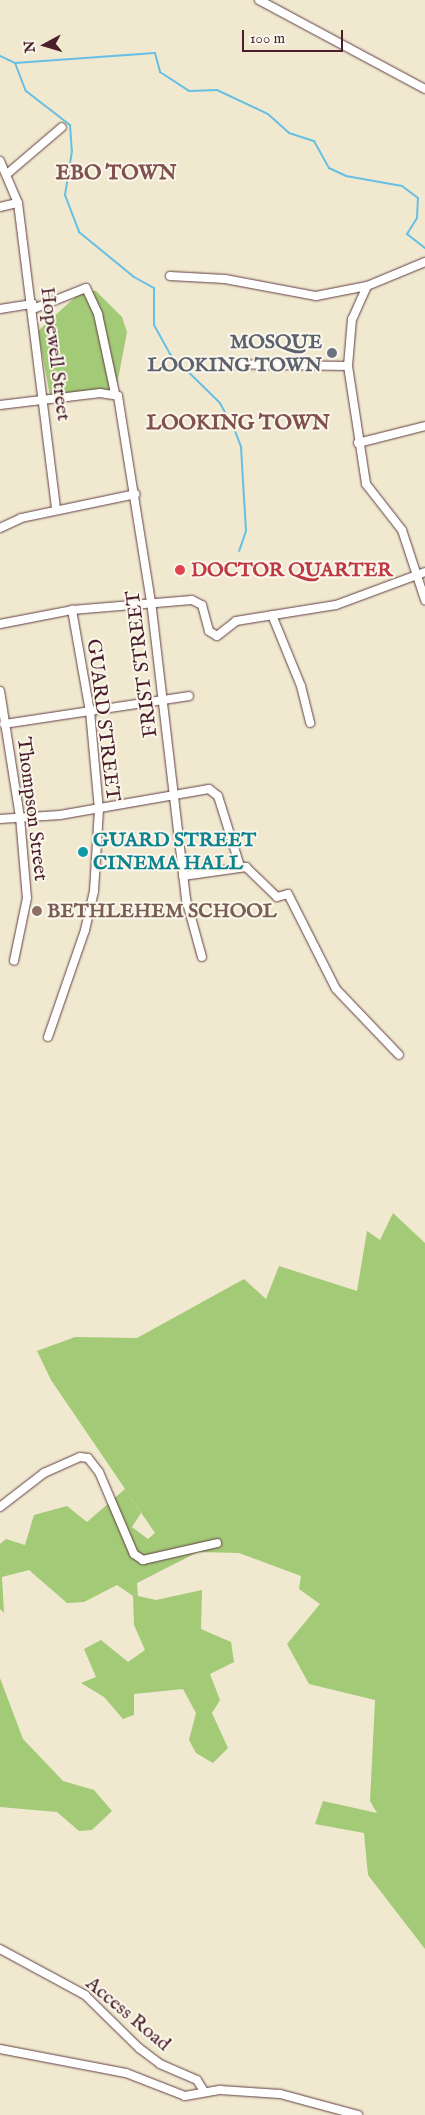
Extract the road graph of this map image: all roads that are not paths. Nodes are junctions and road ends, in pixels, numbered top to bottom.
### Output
1 (259, 0) edge
2 (425, 89) edge
3 (62, 127) dead end
4 (0, 161) edge
5 (7, 174) junction
6 (18, 203) junction
7 (0, 206) edge
8 (425, 262) edge
9 (170, 276) dead end
10 (367, 286) junction
11 (33, 306) junction
12 (0, 309) edge
13 (218, 364) dead end
14 (348, 366) junction
15 (115, 393) junction
16 (45, 398) junction
17 (0, 405) edge
18 (425, 426) edge
19 (358, 442) junction
20 (136, 494) junction
21 (56, 510) junction
22 (0, 528) edge
23 (421, 573) edge
24 (425, 600) edge
25 (151, 601) junction
26 (72, 610) junction
27 (272, 615) junction
28 (0, 624) edge
29 (0, 691) edge
30 (189, 696) dead end
31 (163, 702) junction
32 (90, 712) junction
33 (310, 723) dead end
34 (4, 724) junction
35 (174, 798) junction
36 (99, 810) junction
37 (20, 816) junction
38 (0, 819) edge
39 (240, 866) junction
40 (183, 876) junction
41 (202, 957) dead end
42 (14, 961) dead end
43 (48, 1037) dead end
44 (399, 1055) dead end
45 (0, 1507) edge
46 (217, 1543) dead end
47 (0, 1950) edge
48 (0, 2048) edge
49 (204, 2091) junction
50 (358, 2115) edge

1 - 2 street
3 - 5 street
4 - 5 street, Hopewell Street
5 - 6 street, Hopewell Street
6 - 7 street
6 - 11 street, Hopewell Street
8 - 10 street
9 - 10 street
10 - 14 street
11 - 12 street
11 - 15 street, FRIST STREET
11 - 16 street, Hopewell Street
13 - 14 street
14 - 19 street
15 - 16 street
15 - 20 street, FRIST STREET
16 - 17 street
16 - 21 street, Hopewell Street
18 - 19 street
19 - 23 street
20 - 21 street
20 - 25 street, FRIST STREET
21 - 22 street
23 - 24 street
23 - 27 street
25 - 26 street
25 - 27 street
25 - 31 street, FRIST STREET
26 - 28 street
26 - 32 street, GUARD STREET
27 - 33 street
29 - 34 street, Thompson Street
30 - 31 street
31 - 32 street
31 - 35 street, FRIST STREET
32 - 34 street
32 - 36 street, GUARD STREET
34 - 37 street, Thompson Street
35 - 36 street
35 - 39 street
35 - 40 street, FRIST STREET
36 - 37 street
36 - 43 street, GUARD STREET
37 - 38 street
37 - 42 street, Thompson Street
39 - 40 street
39 - 44 street
40 - 41 street, FRIST STREET
45 - 46 street
47 - 49 street, Access Road
48 - 49 street, Access Road
49 - 50 street

